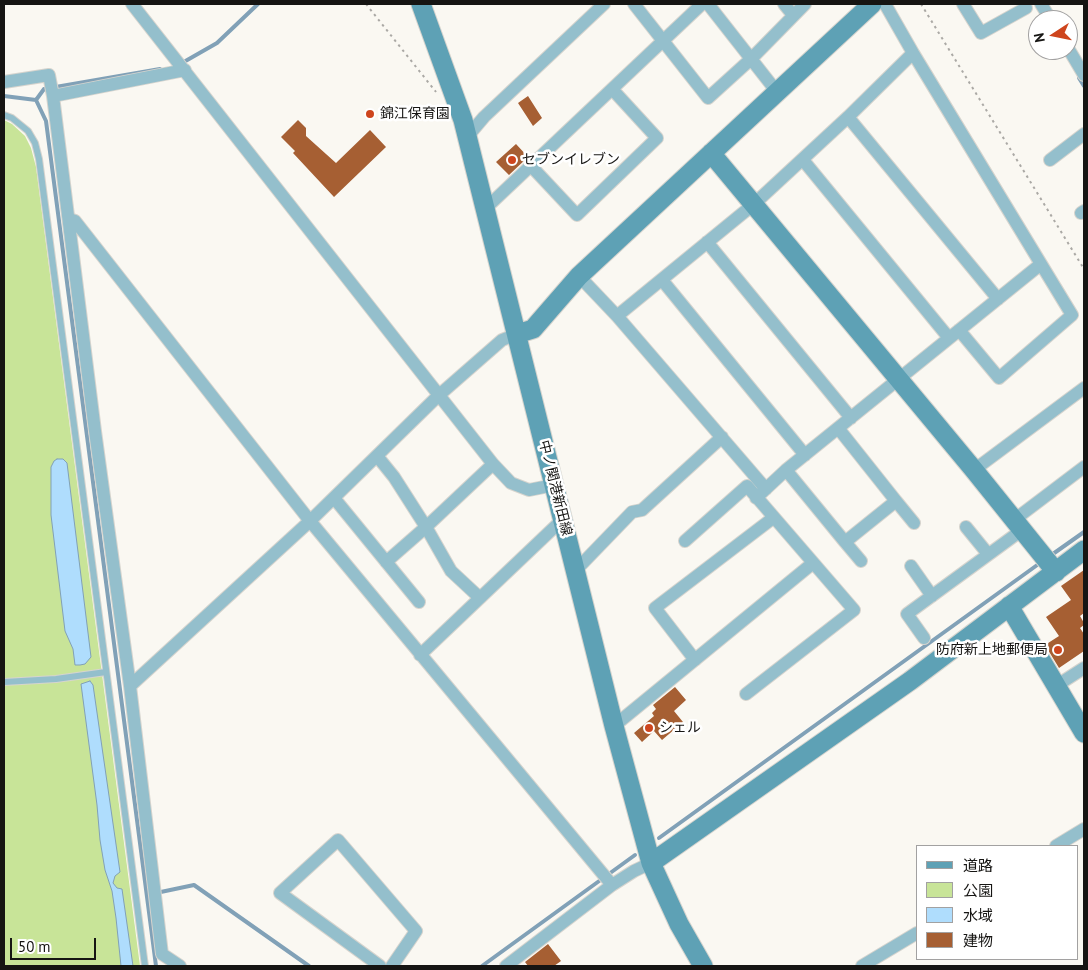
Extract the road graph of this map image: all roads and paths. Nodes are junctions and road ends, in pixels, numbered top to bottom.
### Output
1 (132, 4) edge
2 (366, 4) edge
3 (421, 4) edge
4 (604, 4) edge
5 (634, 4) edge
6 (702, 4) edge
7 (708, 4) edge
8 (784, 4) edge
9 (805, 4) edge
10 (872, 4) edge
11 (885, 4) edge
12 (921, 4) edge
13 (963, 4) edge
14 (1026, 8) dead end
15 (793, 15) junction
16 (662, 42) junction
17 (912, 53) junction
18 (751, 59) junction
19 (1075, 60) edge
20 (186, 70) junction
21 (1084, 75) edge
22 (4, 82) edge
23 (612, 89) junction
24 (777, 92) junction
25 (53, 96) junction
26 (439, 96) dead end
27 (4, 115) edge
28 (848, 117) junction
29 (1084, 134) edge
30 (468, 136) junction
31 (711, 152) junction
32 (803, 160) junction
33 (1050, 160) dead end
34 (531, 166) junction
35 (754, 204) junction
36 (486, 208) junction
37 (68, 219) junction
38 (707, 242) junction
39 (1041, 264) junction
40 (1084, 269) edge
41 (579, 276) junction
42 (662, 280) junction
43 (998, 299) junction
44 (617, 316) junction
45 (517, 334) junction
46 (954, 334) junction
47 (899, 380) junction
48 (1084, 388) edge
49 (438, 396) junction
50 (850, 418) junction
51 (838, 428) junction
52 (722, 437) junction
53 (804, 455) junction
54 (377, 456) junction
55 (493, 464) junction
56 (1084, 467) edge
57 (786, 470) junction
58 (974, 470) junction
59 (554, 485) junction
60 (766, 489) junction
61 (334, 498) junction
62 (756, 498) junction
63 (896, 501) junction
64 (773, 518) junction
65 (563, 519) junction
66 (310, 521) junction
67 (914, 523) dead end
68 (1018, 525) junction
69 (426, 527) junction
70 (966, 527) dead end
71 (685, 541) dead end
72 (845, 542) junction
73 (1084, 550) edge
74 (988, 554) junction
75 (861, 561) dead end
76 (386, 562) junction
77 (813, 563) junction
78 (911, 566) dead end
79 (576, 570) junction
80 (1056, 572) junction
81 (932, 596) junction
82 (480, 598) junction
83 (419, 602) dead end
84 (1009, 606) junction
85 (924, 638) dead end
86 (420, 654) junction
87 (694, 660) junction
88 (1084, 668) edge
89 (106, 672) junction
90 (4, 682) edge
91 (130, 686) junction
92 (1056, 686) junction
93 (746, 694) dead end
94 (614, 726) junction
95 (1084, 733) edge
96 (1084, 829) edge
97 (1058, 845) edge
98 (651, 863) junction
99 (612, 885) junction
100 (916, 933) edge
101 (145, 966) edge
102 (180, 966) edge
103 (380, 966) edge
104 (392, 966) edge
105 (506, 966) edge
106 (704, 966) edge
107 (862, 966) edge

1 - 20 street
2 - 26 path
3 - 30 street, 中ノ関港新田線
4 - 30 street
5 - 16 street
6 - 16 street
7 - 18 street
8 - 15 street
9 - 15 street
10 - 24 street
11 - 17 street
12 - 40 path
13 - 14 street
15 - 18 street
16 - 18 street
16 - 23 street
17 - 28 street
17 - 39 street
18 - 24 street
19 - 21 street
20 - 25 street
20 - 49 street
22 - 25 street
23 - 34 street
23 - 34 street
24 - 31 street
25 - 37 street
27 - 89 lane
28 - 32 street
28 - 43 street
29 - 33 street
30 - 36 street, 中ノ関港新田線
31 - 35 street
31 - 41 street
32 - 35 street
32 - 46 street
34 - 36 street
35 - 38 street
35 - 47 street
36 - 45 street, 中ノ関港新田線
37 - 66 street
37 - 91 street
38 - 42 street
38 - 50 street
39 - 43 street
39 - 46 street
41 - 44 street
41 - 45 street
42 - 44 street
42 - 53 street
43 - 46 street
44 - 52 street
45 - 49 street
45 - 59 street, 中ノ関港新田線
46 - 47 street
47 - 50 street
47 - 58 street
48 - 58 street
49 - 54 street
49 - 55 street
50 - 51 street
51 - 53 street
51 - 63 street
52 - 60 street
52 - 79 street
53 - 57 street
54 - 61 street
54 - 69 street
55 - 59 street
55 - 69 street
56 - 68 street
57 - 60 street
57 - 72 street
58 - 68 street
59 - 65 street, 中ノ関港新田線
60 - 62 street
61 - 66 street
61 - 76 street
62 - 64 street
62 - 71 street
63 - 67 street
63 - 72 street
64 - 77 street
64 - 87 street
65 - 79 street, 中ノ関港新田線
65 - 82 street
66 - 86 street
66 - 91 street
68 - 74 street
68 - 80 street
69 - 76 street
69 - 82 street
70 - 74 street
72 - 75 street
73 - 80 street
74 - 81 street
76 - 83 street
77 - 87 street
77 - 93 street
78 - 81 street
79 - 94 street, 中ノ関港新田線
80 - 84 street
81 - 85 street
82 - 86 street
84 - 92 street
84 - 98 street
86 - 99 street
87 - 94 street
88 - 92 street
89 - 90 lane
89 - 101 lane
91 - 102 street
92 - 95 street
94 - 98 street, 中ノ関港新田線
96 - 97 street
98 - 99 street
98 - 106 street, 中ノ関港新田線
99 - 105 street
100 - 107 street
103 - 104 street

